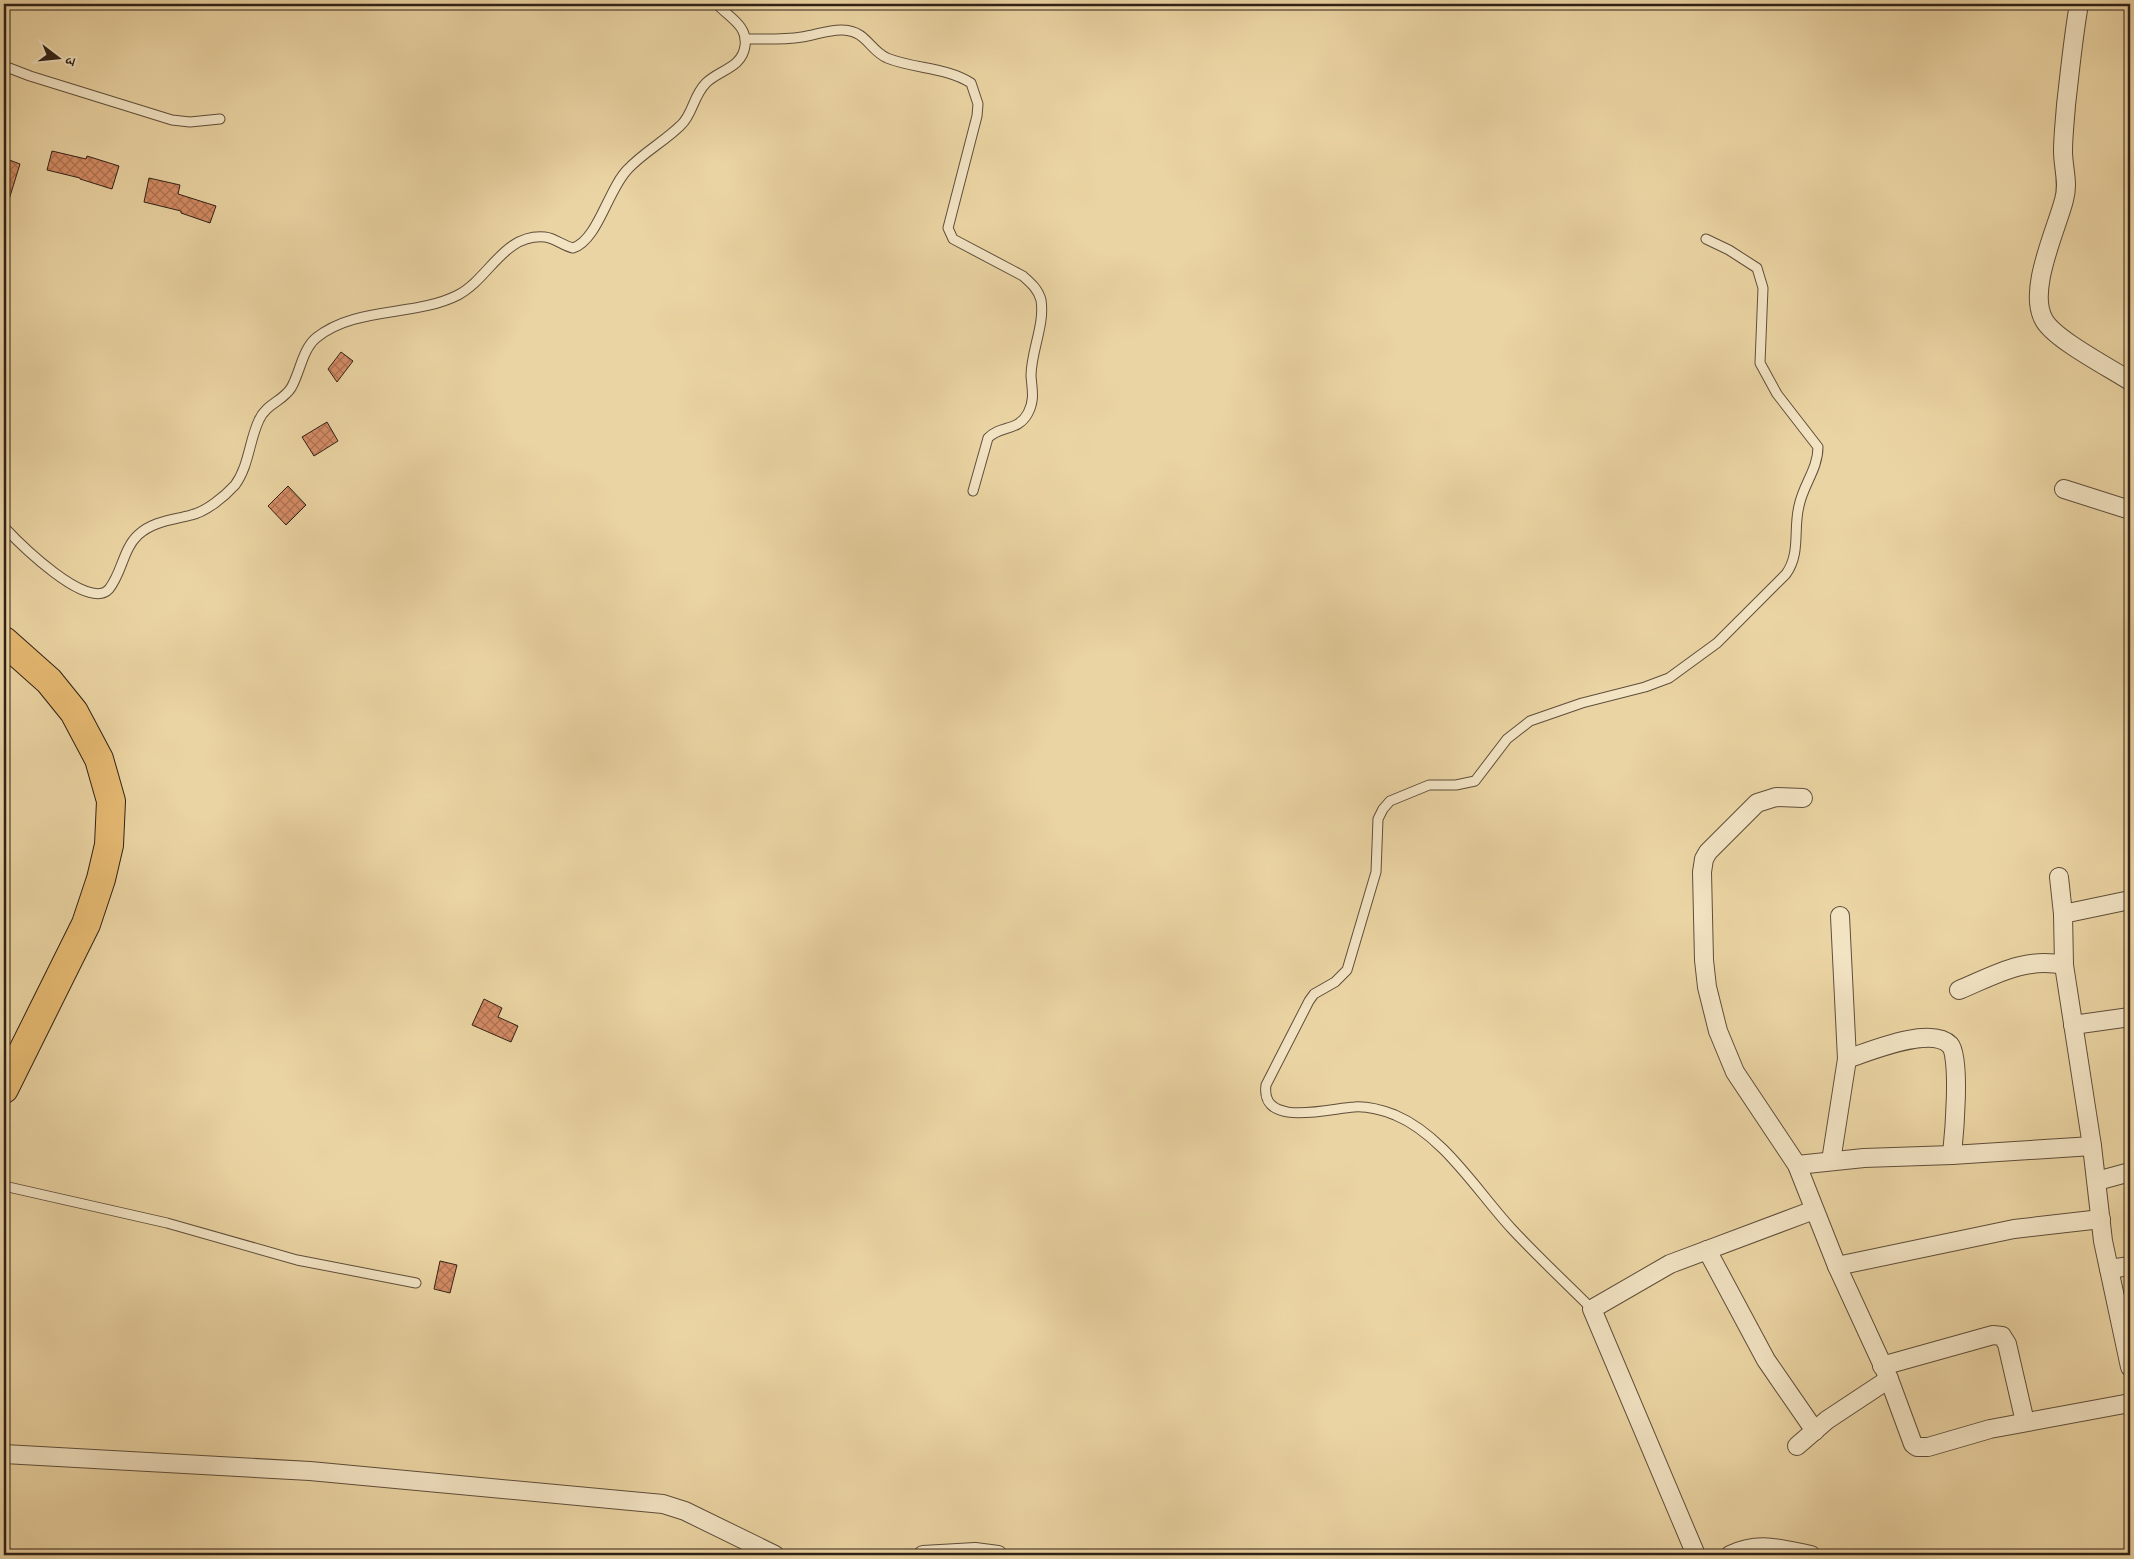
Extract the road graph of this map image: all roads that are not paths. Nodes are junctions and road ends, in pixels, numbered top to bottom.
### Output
1 (717, 4) edge
2 (2079, 4) edge
3 (745, 39) junction
4 (4, 66) edge
5 (220, 119) dead end
6 (1706, 239) dead end
7 (2130, 381) edge
8 (2064, 489) dead end
9 (973, 491) dead end
10 (2130, 510) edge
11 (4, 527) edge
12 (4, 641) edge
13 (1803, 798) dead end
14 (2059, 877) dead end
15 (2130, 900) edge
16 (2063, 914) junction
17 (1840, 916) dead end
18 (2064, 965) junction
19 (1959, 990) dead end
20 (2130, 1018) edge
21 (2073, 1024) junction
22 (1847, 1059) junction
23 (4, 1089) edge
24 (2092, 1146) junction
25 (1952, 1155) junction
26 (1831, 1161) junction
27 (1797, 1165) junction
28 (2130, 1172) edge
29 (2096, 1181) junction
30 (4, 1186) edge
31 (1814, 1210) junction
32 (2101, 1219) junction
33 (1707, 1250) junction
34 (1837, 1266) junction
35 (2130, 1266) edge
36 (2109, 1269) junction
37 (416, 1283) dead end
38 (1592, 1309) junction
39 (2130, 1367) edge
40 (1886, 1373) junction
41 (2130, 1403) edge
42 (2025, 1422) junction
43 (1815, 1431) junction
44 (1797, 1446) dead end
45 (4, 1454) edge
46 (775, 1555) edge
47 (923, 1555) edge
48 (998, 1555) edge
49 (1696, 1555) edge
50 (1730, 1555) edge
51 (1811, 1555) edge

1 - 3 lane
2 - 7 street
3 - 9 lane
3 - 11 lane
4 - 5 lane
6 - 38 lane
8 - 10 street
12 - 23 highway
13 - 27 street
14 - 16 street
15 - 16 street
16 - 18 street
17 - 22 street
18 - 19 street
18 - 21 street
20 - 21 street
21 - 24 street
22 - 25 street
22 - 26 street
24 - 25 street
24 - 29 street
25 - 26 street
26 - 27 street
27 - 31 street
28 - 29 street
29 - 32 street
30 - 37 lane
31 - 33 street
31 - 34 street
32 - 34 street
32 - 36 street
33 - 38 street
33 - 43 street
34 - 40 street
35 - 36 street
36 - 39 street
38 - 49 street
40 - 42 street
40 - 42 street
40 - 43 street
41 - 42 street
43 - 44 street
45 - 46 street
47 - 48 street
50 - 51 street

